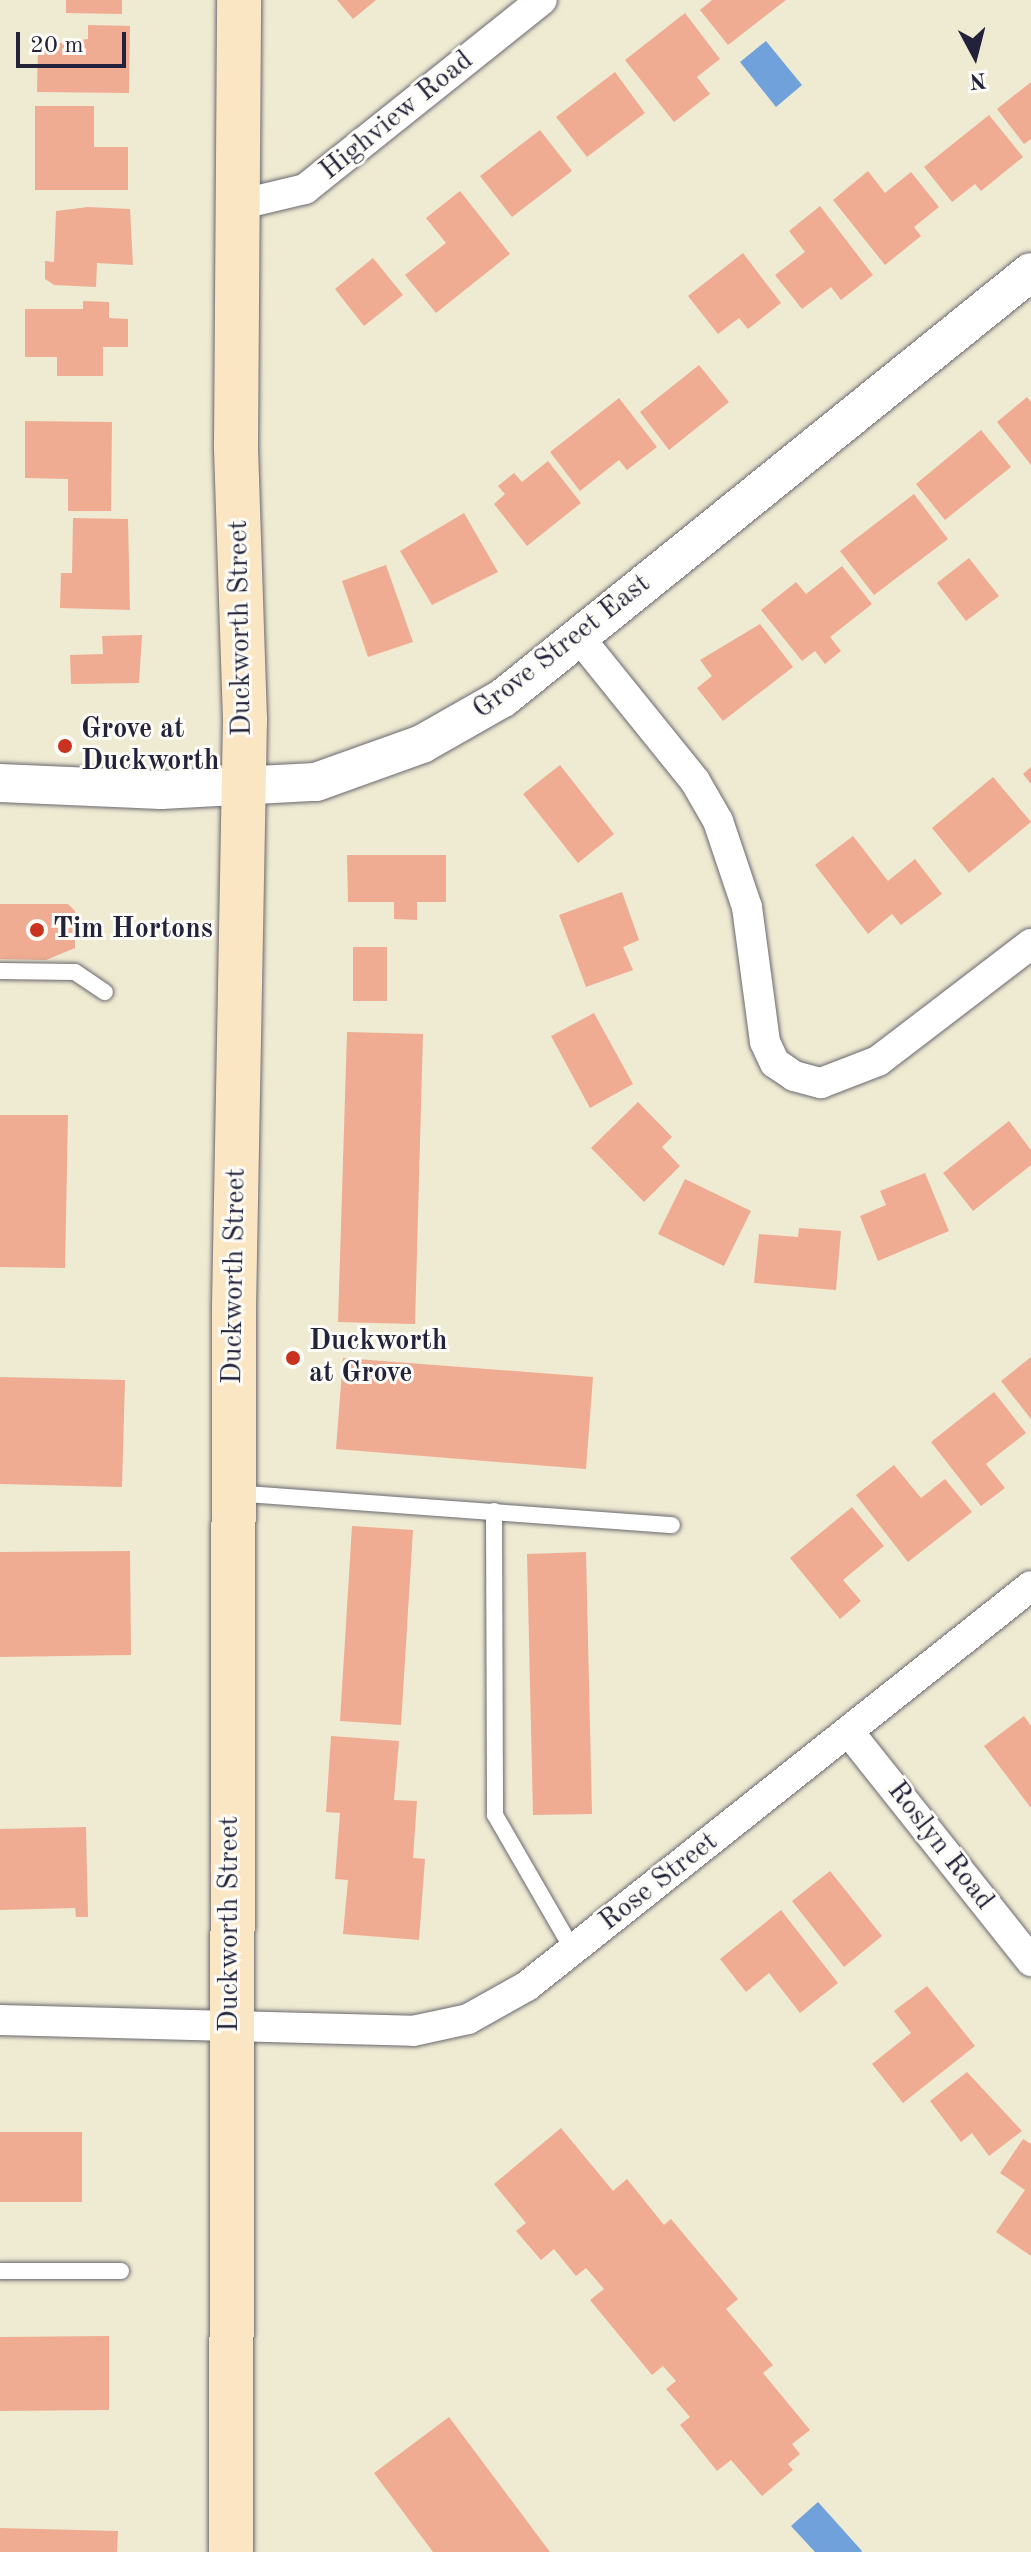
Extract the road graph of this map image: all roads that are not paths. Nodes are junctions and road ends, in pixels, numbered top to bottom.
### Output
1 (239, 0) edge
2 (542, 0) edge
3 (238, 205) junction
4 (1031, 272) edge
5 (578, 636) junction
6 (0, 783) edge
7 (244, 786) junction
8 (1031, 944) edge
9 (0, 971) edge
10 (105, 992) dead end
11 (232, 1493) junction
12 (494, 1511) junction
13 (672, 1525) dead end
14 (1031, 1586) edge
15 (849, 1732) junction
16 (573, 1950) junction
17 (1031, 1961) edge
18 (0, 2020) edge
19 (230, 2024) junction
20 (0, 2271) edge
21 (121, 2271) dead end
22 (231, 2552) edge

1 - 3 main road, Duckworth Street
2 - 3 street, Highview Road
3 - 7 main road, Duckworth Street
4 - 5 street, Grove Street East
5 - 7 street, Grove Street East
5 - 8 street
6 - 7 street, Grove Street East
7 - 11 main road, Duckworth Street
9 - 10 lane
11 - 12 lane
11 - 19 main road, Duckworth Street
12 - 13 lane
12 - 16 lane
14 - 15 street, Rose Street
15 - 16 street, Rose Street
15 - 17 street, Roslyn Road
16 - 19 street, Rose Street
18 - 19 street, Rose Street
19 - 22 main road, Duckworth Street
20 - 21 lane

